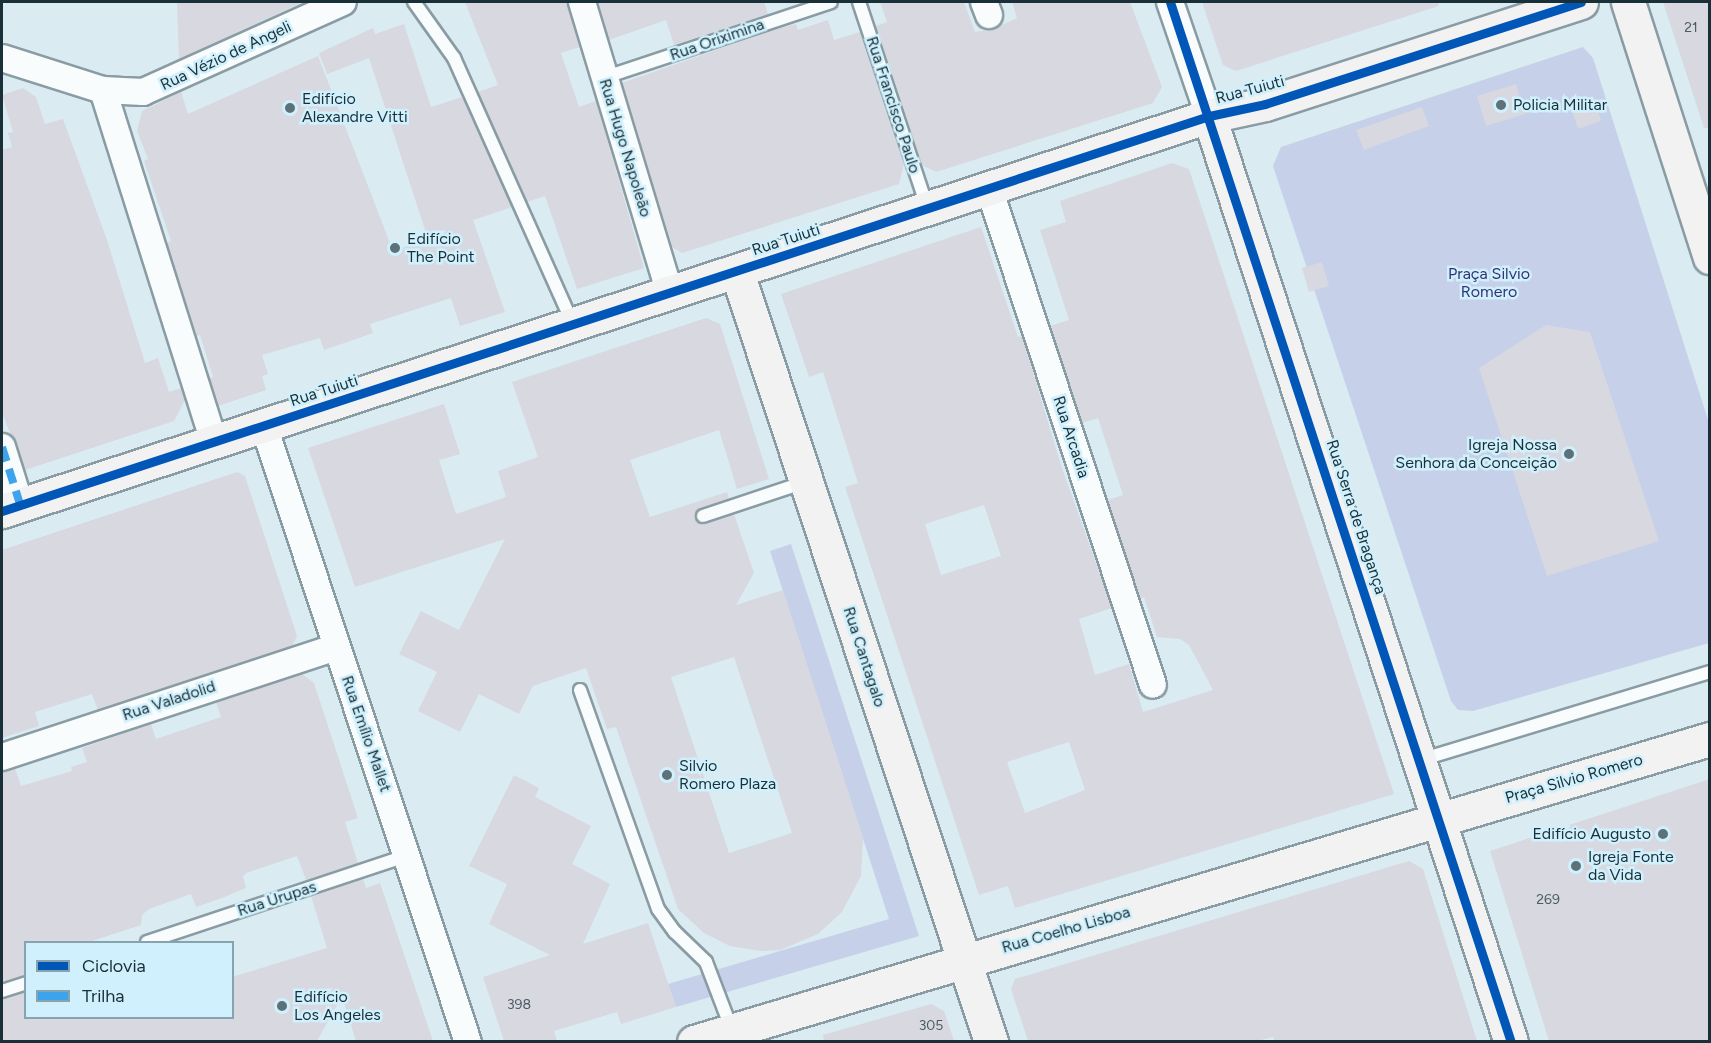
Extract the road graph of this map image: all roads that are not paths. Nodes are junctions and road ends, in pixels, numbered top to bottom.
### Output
1 (343, 2) edge
2 (414, 2) edge
3 (582, 2) edge
4 (831, 2) edge
5 (859, 2) edge
6 (1170, 2) edge
7 (1581, 2) edge
8 (1628, 2) edge
9 (2, 58) edge
10 (603, 78) junction
11 (103, 90) junction
12 (1209, 116) junction
13 (989, 188) junction
14 (927, 208) junction
15 (1710, 257) edge
16 (737, 272) junction
17 (670, 293) junction
18 (573, 325) junction
19 (264, 426) junction
20 (214, 441) junction
21 (2, 447) edge
22 (807, 482) junction
23 (11, 508) edge
24 (703, 516) dead end
25 (336, 647) junction
26 (1710, 672) edge
27 (1153, 685) dead end
28 (580, 690) dead end
29 (1710, 740) edge
30 (2, 757) edge
31 (1419, 761) junction
32 (1439, 820) junction
33 (406, 856) junction
34 (150, 941) edge
35 (965, 960) junction
36 (24, 984) edge
37 (2, 991) edge
38 (714, 1037) edge
39 (468, 1041) edge
40 (991, 1041) edge
41 (1511, 1041) edge

1 - 11 street, Rua Vézio de Angeli
2 - 18 lane
3 - 10 street, Rua Hugo Napoleão
4 - 10 lane, Rua Oriximina
5 - 14 lane, Rua Francisco Paulo
6 - 12 street, Rua Serra de Bragança
7 - 12 street, Rua Tuiuti
8 - 15 street
9 - 11 street, Rua Vézio de Angeli
10 - 17 street, Rua Hugo Napoleão
11 - 20 street
12 - 13 street, Rua Tuiuti
12 - 31 street, Rua Serra de Bragança
13 - 14 street, Rua Tuiuti
13 - 27 street, Rua Arcadia
14 - 16 street, Rua Tuiuti
16 - 17 street, Rua Tuiuti
16 - 22 street, Rua Cantagalo
17 - 18 street, Rua Tuiuti
18 - 19 street, Rua Tuiuti
19 - 20 street, Rua Tuiuti
19 - 25 street, Rua Emílio Mallet
20 - 23 street, Rua Tuiuti
21 - 23 street
22 - 24 lane
22 - 35 street, Rua Cantagalo
25 - 30 street, Rua Valadolid
25 - 33 street, Rua Emílio Mallet
26 - 31 lane
28 - 38 lane
29 - 32 street, Praça Silvio Romero
31 - 32 street, Rua Serra de Bragança
32 - 35 street, Rua Coelho Lisboa
32 - 41 street, Rua Serra de Bragança
33 - 34 lane, Rua Urupas
33 - 39 street, Rua Emílio Mallet
35 - 38 street, Rua Coelho Lisboa
35 - 40 street, Rua Cantagalo
36 - 37 lane

